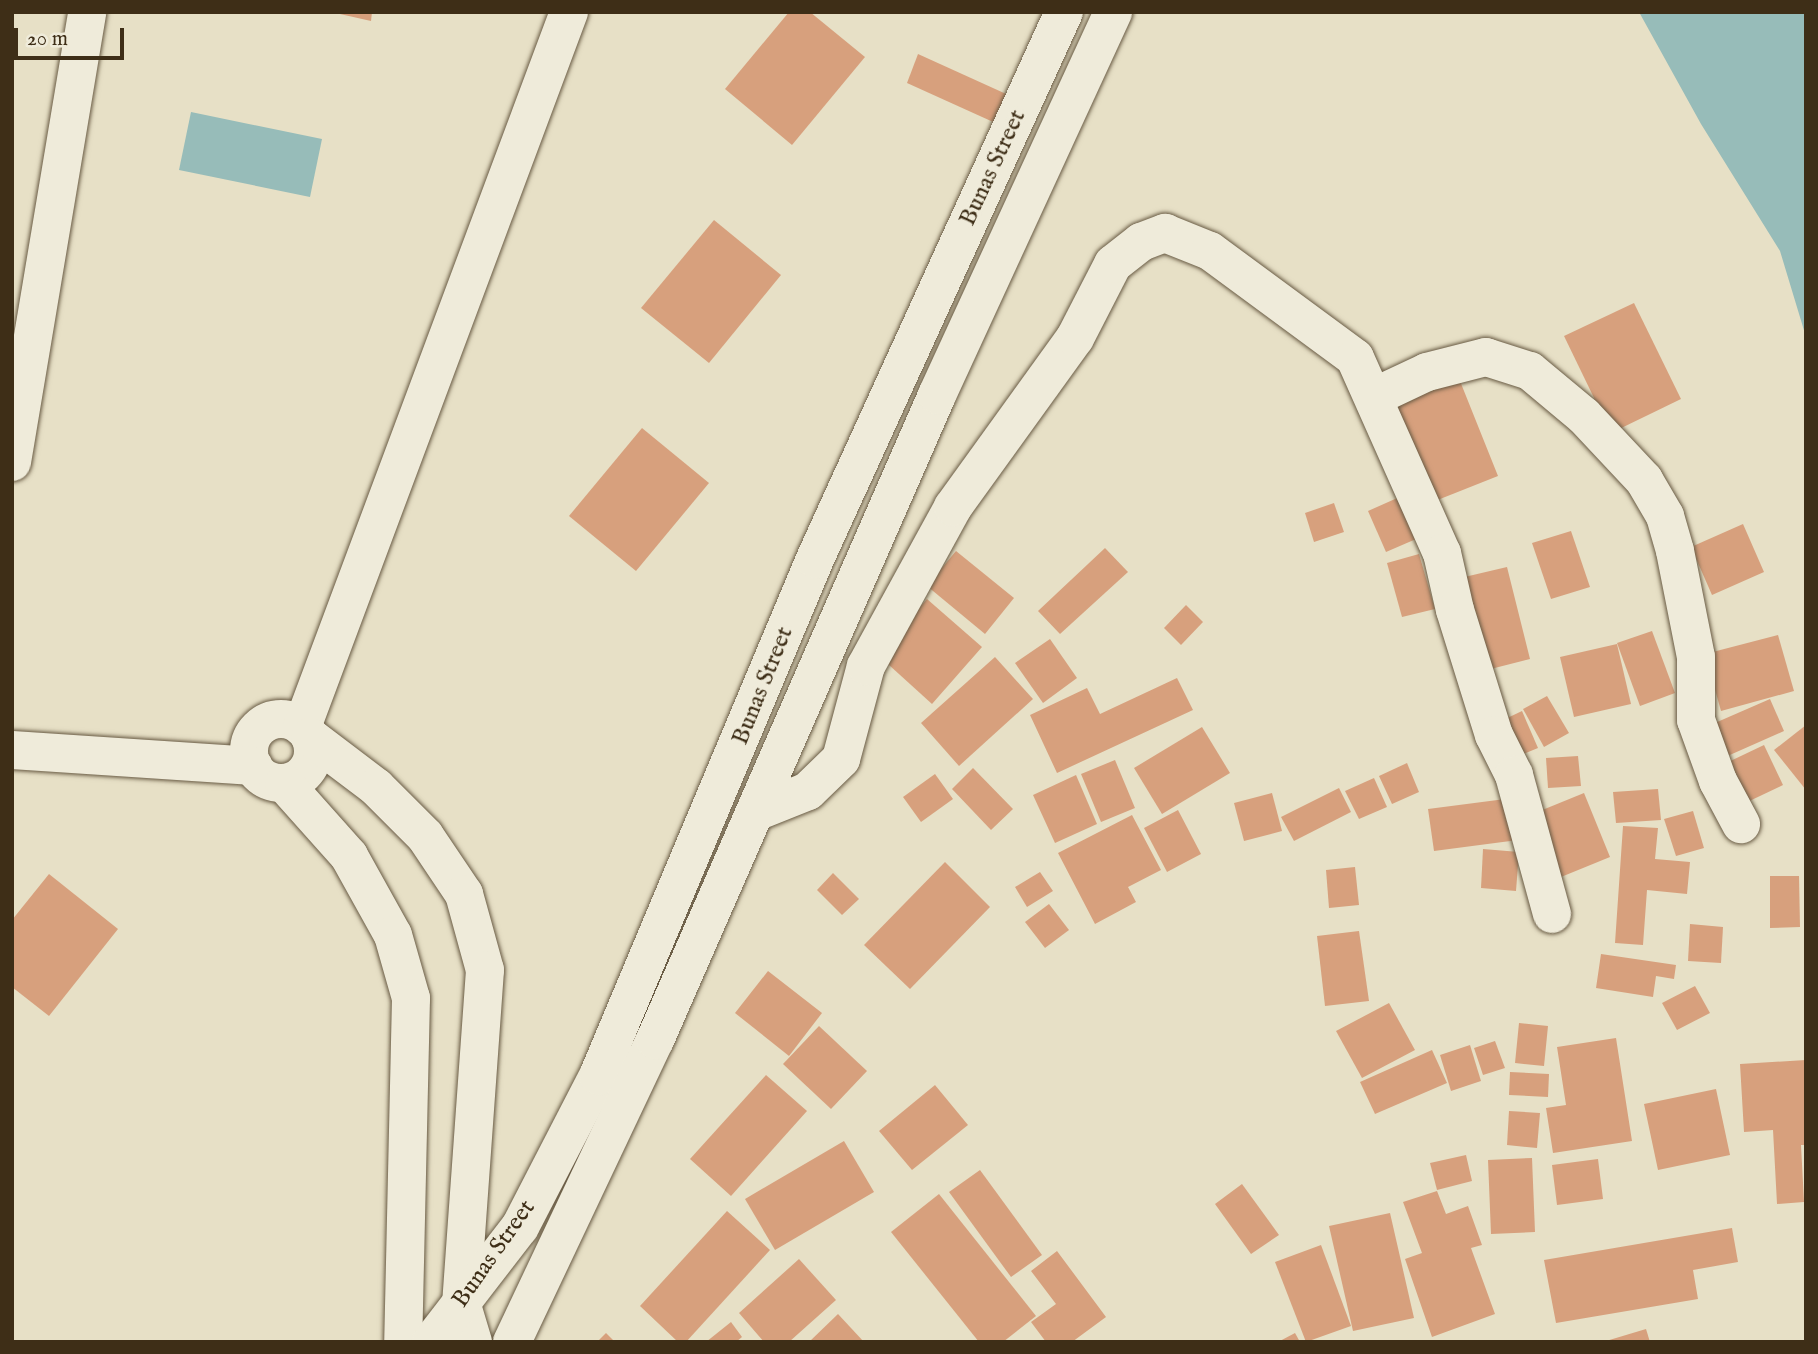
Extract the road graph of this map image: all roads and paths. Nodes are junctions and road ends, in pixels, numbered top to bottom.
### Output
1 (87, 12) edge
2 (569, 12) edge
3 (1064, 12) edge
4 (1113, 12) edge
5 (1376, 396) junction
6 (12, 463) edge
7 (306, 732) junction
8 (12, 750) edge
9 (268, 774) junction
10 (756, 812) junction
11 (1741, 824) dead end
12 (1552, 914) dead end
13 (461, 1302) junction
14 (403, 1342) edge
15 (431, 1342) edge
16 (473, 1342) edge
17 (512, 1342) edge

1 - 6 street
2 - 7 street
3 - 13 street, Bunas Street
4 - 10 street, Bunas Street
5 - 10 street
5 - 11 street
5 - 12 street
7 - 9 street
7 - 9 street
7 - 13 street
8 - 9 street
9 - 14 street
10 - 17 street, Bunas Street
13 - 15 street, Bunas Street
13 - 16 street

